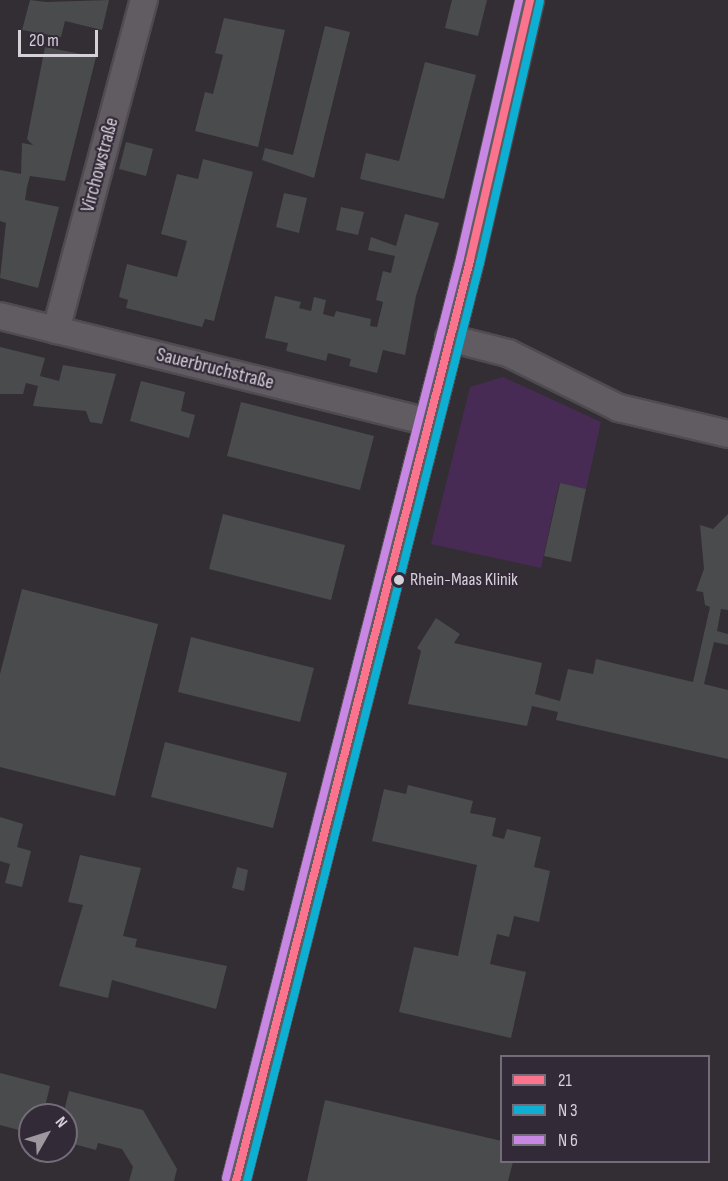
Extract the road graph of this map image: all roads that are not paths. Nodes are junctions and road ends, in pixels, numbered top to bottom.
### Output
1 (144, 0) edge
2 (530, 0) edge
3 (0, 316) edge
4 (56, 330) junction
5 (449, 338) junction
6 (429, 422) junction
7 (728, 434) edge
8 (236, 1181) edge

1 - 4 street, Virchowstraße
2 - 5 street
3 - 4 street, Sauerbruchstraße
4 - 6 street, Sauerbruchstraße
5 - 6 street
5 - 7 street
6 - 8 street

